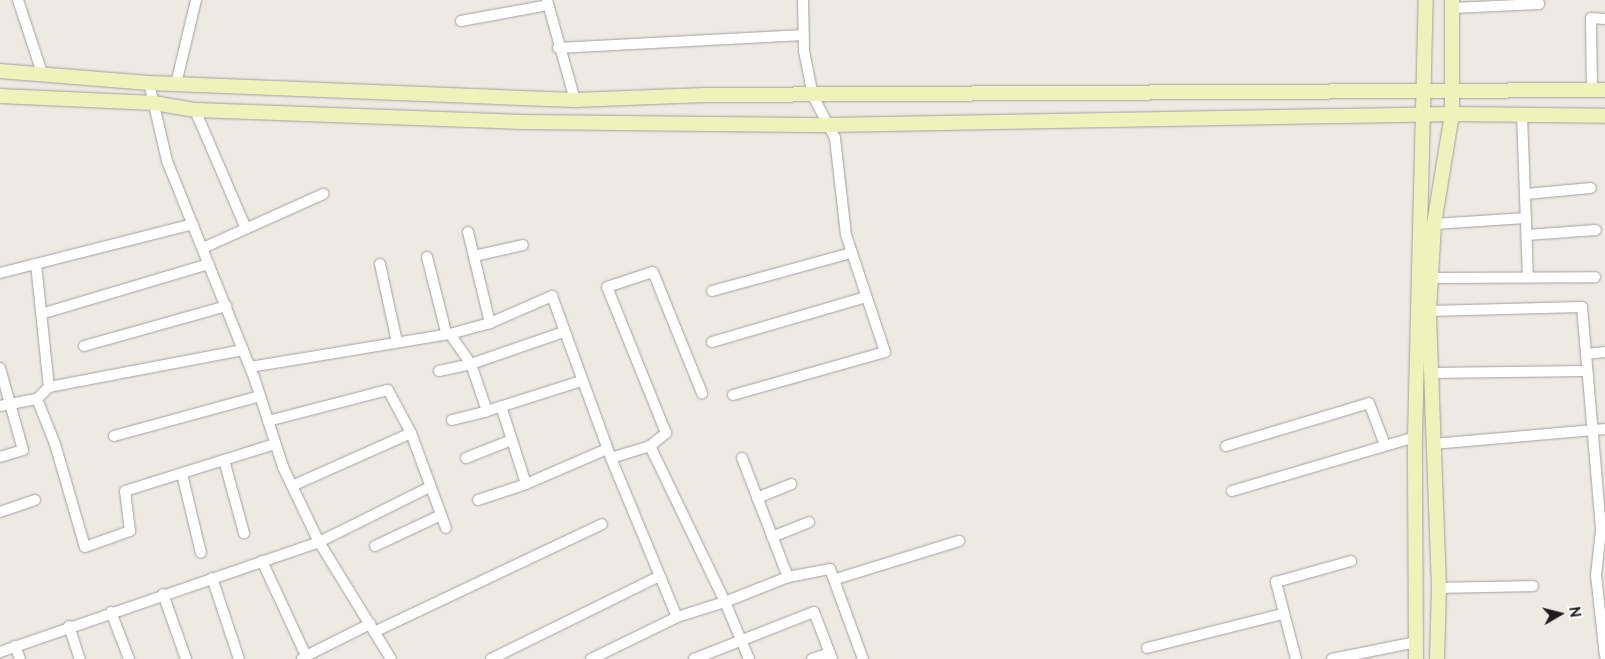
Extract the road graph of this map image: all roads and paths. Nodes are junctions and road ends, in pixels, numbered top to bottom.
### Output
1 (18, 0) edge
2 (196, 0) edge
3 (803, 0) edge
4 (1426, 0) edge
5 (1538, 0) edge
6 (547, 3) edge
7 (1453, 4) edge
8 (1605, 19) edge
9 (461, 21) dead end
10 (804, 35) junction
11 (558, 48) junction
12 (0, 71) edge
13 (42, 73) junction
14 (149, 83) junction
15 (176, 84) junction
16 (1424, 90) junction
17 (1598, 90) edge
18 (1452, 91) junction
19 (0, 96) edge
20 (813, 96) junction
21 (576, 100) junction
22 (154, 103) junction
23 (195, 110) junction
24 (1452, 114) junction
25 (1522, 114) junction
26 (1421, 115) junction
27 (1605, 116) edge
28 (830, 125) junction
29 (1591, 188) dead end
30 (323, 194) dead end
31 (1526, 194) junction
32 (1526, 218) junction
33 (193, 224) junction
34 (1434, 224) junction
35 (245, 226) junction
36 (1596, 230) dead end
37 (468, 232) dead end
38 (1527, 235) junction
39 (523, 246) dead end
40 (203, 248) junction
41 (851, 253) junction
42 (474, 256) junction
43 (427, 257) dead end
44 (13, 262) dead end
45 (36, 264) junction
46 (209, 264) junction
47 (380, 264) dead end
48 (0, 269) edge
49 (0, 273) edge
50 (1528, 276) junction
51 (1595, 277) dead end
52 (1431, 278) junction
53 (712, 291) dead end
54 (866, 297) junction
55 (226, 306) junction
56 (1429, 311) junction
57 (41, 314) junction
58 (490, 323) junction
59 (564, 332) junction
60 (448, 333) junction
61 (397, 342) junction
62 (712, 342) dead end
63 (84, 346) dead end
64 (243, 350) junction
65 (1605, 352) edge
66 (1586, 354) junction
67 (471, 364) junction
68 (250, 367) junction
69 (0, 368) edge
70 (439, 371) dead end
71 (1586, 371) junction
72 (1430, 373) junction
73 (581, 381) junction
74 (49, 386) junction
75 (702, 393) dead end
76 (733, 395) dead end
77 (260, 396) junction
78 (37, 399) junction
79 (12, 404) junction
80 (0, 406) edge
81 (501, 406) junction
82 (487, 411) junction
83 (452, 420) dead end
84 (268, 421) junction
85 (1605, 429) edge
86 (1592, 430) junction
87 (411, 433) junction
88 (114, 436) dead end
89 (1415, 437) junction
90 (509, 441) junction
91 (276, 444) junction
92 (1433, 444) junction
93 (1385, 445) junction
94 (650, 446) junction
95 (1226, 446) dead end
96 (609, 453) junction
97 (0, 458) edge
98 (466, 458) dead end
99 (742, 458) dead end
100 (224, 460) junction
101 (182, 474) junction
102 (526, 484) junction
103 (791, 484) dead end
104 (292, 486) junction
105 (430, 487) junction
106 (1232, 491) dead end
107 (757, 498) junction
108 (35, 500) dead end
109 (478, 500) dead end
110 (0, 512) edge
111 (441, 515) junction
112 (809, 522) dead end
113 (602, 524) dead end
114 (446, 528) dead end
115 (244, 533) dead end
116 (772, 537) junction
117 (959, 541) dead end
118 (319, 542) junction
119 (375, 546) dead end
120 (201, 553) dead end
121 (262, 561) junction
122 (1351, 562) dead end
123 (658, 577) junction
124 (788, 577) junction
125 (212, 578) junction
126 (836, 580) junction
127 (1533, 586) dead end
128 (1438, 588) junction
129 (163, 594) junction
130 (725, 602) junction
131 (111, 612) junction
132 (1282, 614) junction
133 (677, 616) junction
134 (69, 626) junction
135 (372, 628) junction
136 (741, 637) junction
137 (1416, 642) junction
138 (15, 646) junction
139 (1148, 648) dead end
140 (0, 652) edge
141 (831, 656) edge
142 (1605, 656) edge
143 (304, 658) edge
144 (20, 659) edge
145 (80, 659) edge
146 (129, 659) edge
147 (186, 659) edge
148 (240, 659) edge
149 (391, 659) edge
150 (491, 659) edge
151 (591, 659) edge
152 (694, 659) edge
153 (749, 659) edge
154 (812, 659) edge
155 (863, 659) edge
156 (1296, 659) edge
157 (1332, 659) edge
158 (1416, 659) edge
159 (1436, 659) edge

1 - 13 street
2 - 15 street
3 - 10 street
4 - 16 street
5 - 7 street
6 - 9 street
6 - 11 street
7 - 18 street
8 - 17 street
10 - 11 street
10 - 20 street
11 - 21 street
12 - 13 street
13 - 14 street
14 - 15 street
14 - 22 street
15 - 21 street
16 - 18 street
16 - 20 street
16 - 26 street
17 - 18 street
18 - 24 street
19 - 22 street
20 - 21 street
20 - 28 street
22 - 23 street
22 - 33 street
23 - 28 street
23 - 35 street
24 - 25 street
24 - 26 street
24 - 34 street
25 - 27 street
25 - 31 street
26 - 28 street
26 - 89 street
28 - 41 street
29 - 31 street
30 - 35 street
31 - 32 street
32 - 34 street
32 - 38 street
33 - 40 street
33 - 45 street
34 - 52 street
35 - 40 street
36 - 38 street
37 - 42 street
38 - 50 street
39 - 42 street
40 - 46 street
41 - 53 street
41 - 54 street
42 - 58 street
43 - 60 street
44 - 48 street
45 - 49 street
45 - 57 street
46 - 55 street
46 - 57 street
47 - 61 street
50 - 51 street
50 - 52 street
52 - 56 street
54 - 62 street
54 - 76 street
55 - 63 street
55 - 64 street
56 - 66 street
56 - 72 street
57 - 74 street
58 - 59 street
58 - 60 street
59 - 67 street
59 - 73 street
60 - 61 street
60 - 67 street
61 - 68 street
64 - 68 street
64 - 74 street
65 - 66 street
66 - 71 street
67 - 70 street
67 - 82 street
68 - 77 street
69 - 79 street
71 - 72 street
71 - 86 street
72 - 92 street
73 - 81 street
73 - 96 street
74 - 78 street
75 - 94 street
77 - 84 street
77 - 88 street
78 - 79 street
78 - 101 street
79 - 80 street
79 - 97 street
81 - 82 street
81 - 90 street
82 - 83 street
84 - 87 street
84 - 91 street
85 - 86 street
86 - 92 street
86 - 142 street
87 - 104 street
87 - 105 street
89 - 93 street
89 - 137 street
90 - 98 street
90 - 102 street
91 - 100 street
91 - 104 street
92 - 128 street
93 - 95 street
93 - 106 street
94 - 96 street
94 - 130 street
96 - 102 street
96 - 123 street
99 - 107 street
100 - 101 street
100 - 115 street
101 - 120 street
102 - 109 street
103 - 107 street
104 - 118 street
105 - 111 street
105 - 118 street
107 - 116 street
108 - 110 street
111 - 114 street
111 - 119 street
112 - 116 street
113 - 135 street
116 - 124 street
117 - 126 street
118 - 121 street
118 - 135 street
121 - 125 street
121 - 143 street
122 - 132 street
123 - 133 street
123 - 150 street
124 - 126 street
124 - 130 street
125 - 129 street
125 - 148 street
126 - 155 street
127 - 128 street
128 - 159 street
129 - 131 street
129 - 147 street
130 - 133 street
130 - 136 street
131 - 134 street
131 - 146 street
132 - 139 street
132 - 156 street
133 - 151 street
134 - 138 street
134 - 145 street
135 - 143 street
135 - 149 street
136 - 141 street
136 - 152 street
136 - 153 street
137 - 157 street
137 - 158 street
138 - 140 street
138 - 144 street
141 - 154 street

